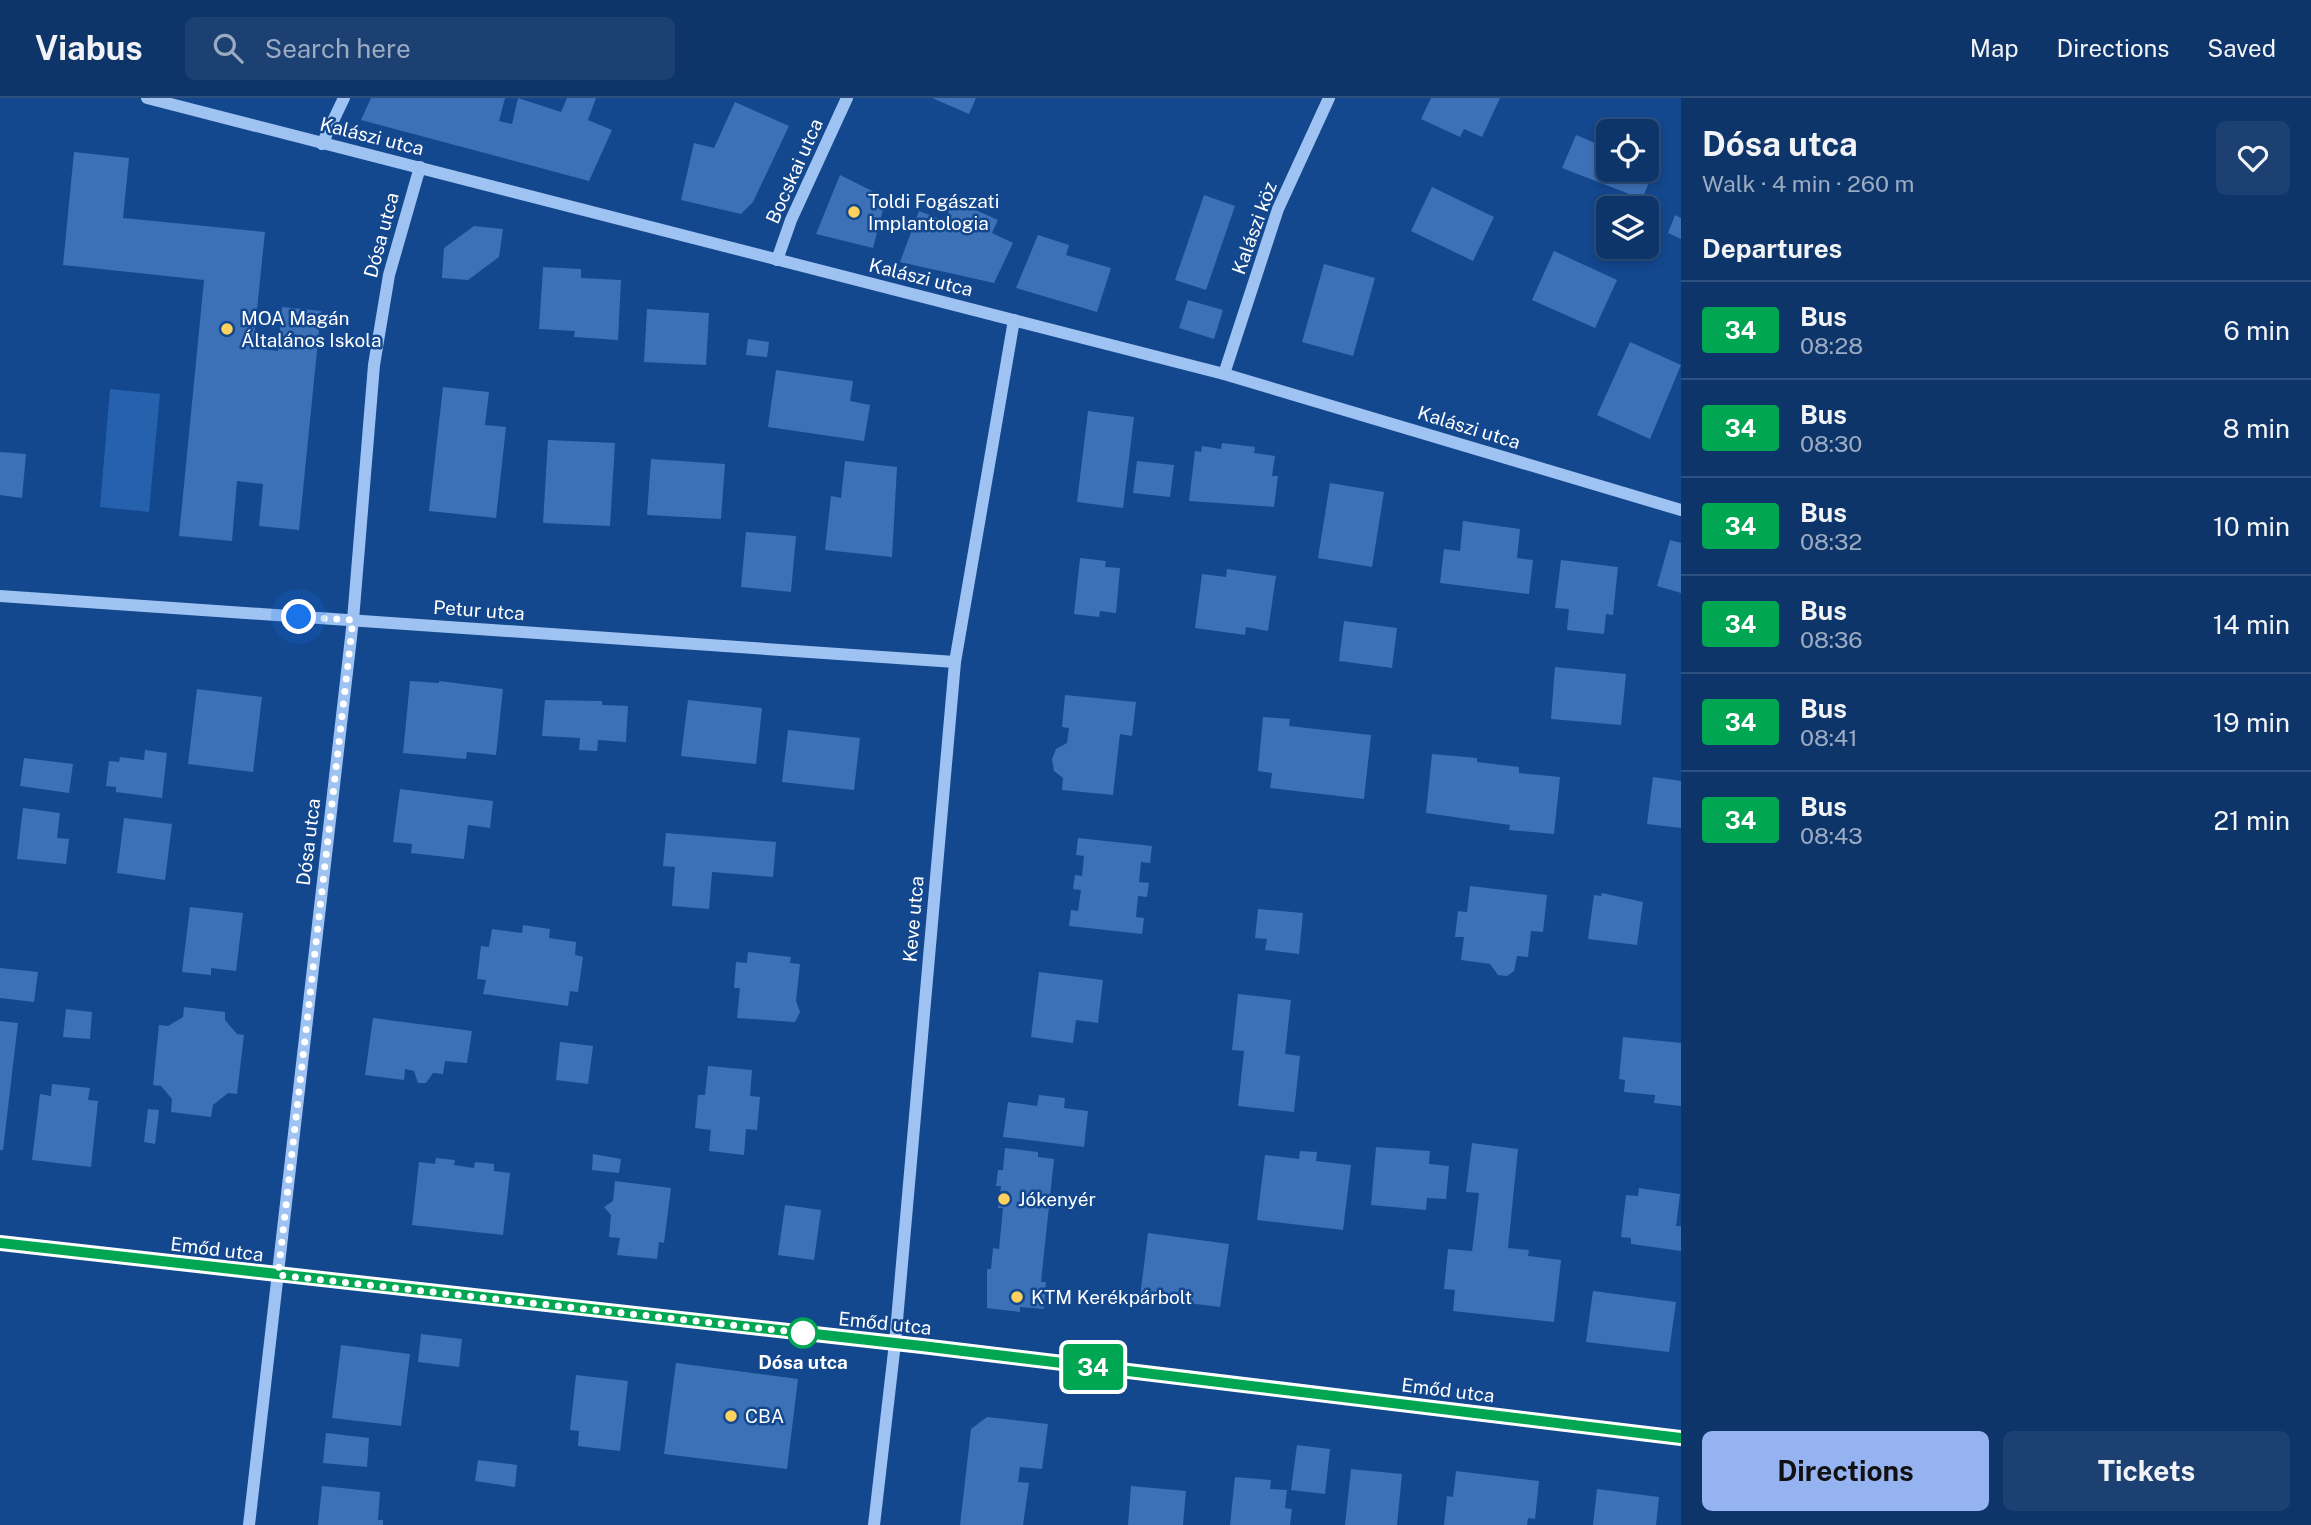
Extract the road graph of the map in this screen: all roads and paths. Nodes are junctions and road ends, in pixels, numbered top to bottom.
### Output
1 (147, 98) edge
2 (344, 98) edge
3 (847, 98) edge
4 (1329, 98) edge
5 (322, 144) junction
6 (420, 167) junction
7 (777, 260) junction
8 (1014, 320) junction
9 (1224, 374) junction
10 (1681, 510) edge
11 (0, 596) edge
12 (353, 620) junction
13 (955, 662) junction
14 (0, 1244) edge
15 (278, 1275) junction
16 (895, 1343) junction
17 (1681, 1438) edge
18 (249, 1525) edge
19 (874, 1525) edge

1 - 5 street, Kalászi utca
2 - 5 street
3 - 7 street, Bocskai utca
4 - 9 street, Kalászi köz
5 - 6 street, Kalászi utca
6 - 7 street, Kalászi utca
6 - 12 street, Dósa utca
7 - 8 street, Kalászi utca
8 - 9 street, Kalászi utca
8 - 13 street, Keve utca
9 - 10 street, Kalászi utca
11 - 12 street, Petur utca
12 - 13 street, Petur utca
12 - 15 street, Dósa utca
13 - 16 street, Keve utca
14 - 15 street, Emőd utca
15 - 16 street, Emőd utca
15 - 18 street, Dósa utca
16 - 17 street, Emőd utca
16 - 19 street, Keve utca

